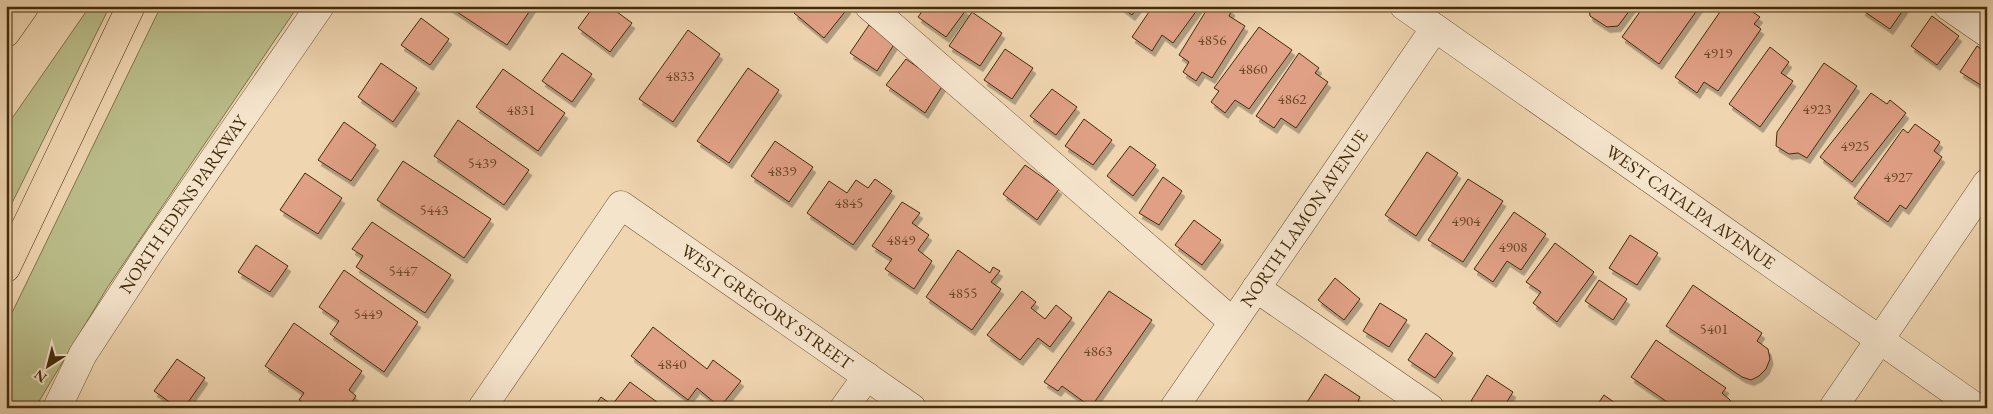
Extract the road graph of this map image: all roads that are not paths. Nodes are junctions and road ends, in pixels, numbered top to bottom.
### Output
1 (25, 6) edge
2 (131, 6) edge
3 (320, 6) edge
4 (869, 6) edge
5 (1404, 6) edge
6 (1948, 6) edge
7 (1435, 28) junction
8 (6, 33) edge
9 (1987, 33) edge
10 (1987, 183) edge
11 (6, 268) edge
12 (1256, 288) junction
13 (1232, 322) junction
14 (1879, 339) junction
15 (867, 376) junction
16 (56, 408) edge
17 (482, 408) edge
18 (844, 408) edge
19 (912, 408) edge
20 (1174, 408) edge
21 (1430, 408) edge
22 (1833, 408) edge
23 (1977, 408) edge

1 - 8 main road
2 - 11 main road
3 - 16 street, NORTH EDENS PARKWAY
4 - 13 street
5 - 7 street, WEST CATALPA AVENUE
6 - 9 street
7 - 12 street, NORTH LAMON AVENUE
7 - 14 street, WEST CATALPA AVENUE
10 - 14 street
12 - 13 street, NORTH LAMON AVENUE
12 - 21 street
13 - 20 street, NORTH LAMON AVENUE
14 - 22 street
14 - 23 street, WEST CATALPA AVENUE
15 - 17 street, WEST GREGORY STREET
15 - 18 street
15 - 19 street, WEST GREGORY STREET

